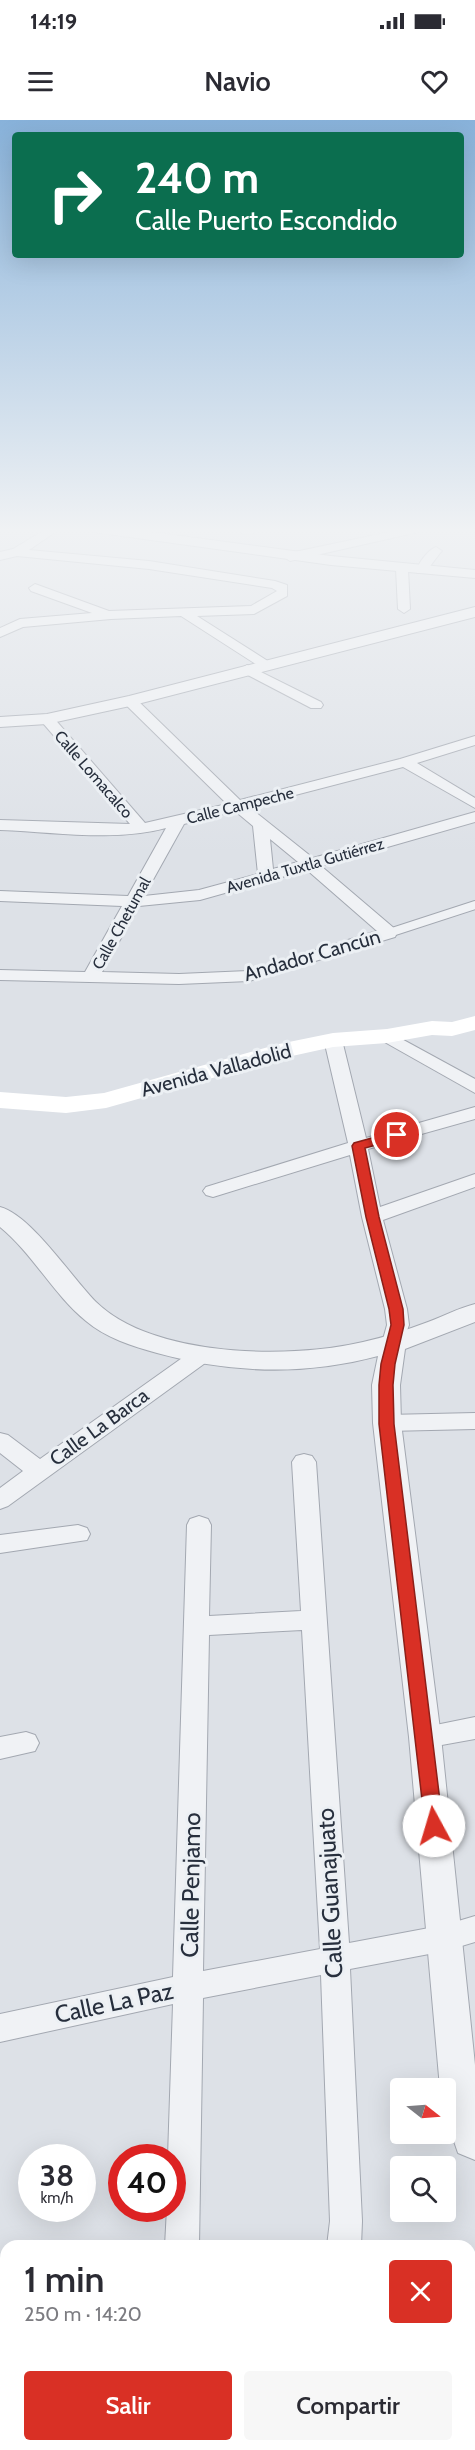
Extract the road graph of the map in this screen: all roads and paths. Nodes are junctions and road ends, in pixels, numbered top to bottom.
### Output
1 (222, 637) edge
2 (378, 637) edge
3 (267, 665) junction
4 (247, 669) junction
5 (130, 701) junction
6 (316, 705) dead end
7 (47, 719) junction
8 (0, 722) edge
9 (475, 740) edge
10 (405, 762) junction
11 (475, 804) edge
12 (238, 806) junction
13 (475, 817) edge
14 (178, 821) junction
15 (1, 823) edge
16 (261, 826) junction
17 (141, 829) junction
18 (309, 863) junction
19 (266, 876) junction
20 (0, 896) edge
21 (132, 903) junction
22 (475, 905) edge
23 (389, 933) junction
24 (0, 975) edge
25 (90, 978) junction
26 (475, 1002) edge
27 (475, 1023) edge
28 (432, 1028) junction
29 (387, 1036) junction
30 (333, 1040) junction
31 (475, 1088) edge
32 (0, 1100) edge
33 (475, 1113) edge
34 (358, 1146) junction
35 (475, 1180) edge
36 (213, 1191) dead end
37 (0, 1215) edge
38 (372, 1217) junction
39 (475, 1312) edge
40 (393, 1343) junction
41 (200, 1356) junction
42 (475, 1420) edge
43 (387, 1424) junction
44 (0, 1441) edge
45 (304, 1462) dead end
46 (39, 1471) junction
47 (0, 1500) edge
48 (199, 1525) dead end
49 (78, 1534) dead end
50 (0, 1544) edge
51 (314, 1620) junction
52 (197, 1626) junction
53 (475, 1728) edge
54 (425, 1737) junction
55 (460, 1934) edge
56 (334, 1959) junction
57 (189, 1987) junction
58 (0, 2028) edge
59 (475, 2141) edge
60 (182, 2240) edge
61 (344, 2240) edge

1 - 3 street
2 - 3 street
3 - 4 street
4 - 5 street
4 - 6 street
5 - 7 street
5 - 12 street
7 - 8 street
7 - 17 street, Calle Lomacalco
9 - 10 street, Calle Campeche
10 - 11 street
10 - 12 street, Calle Campeche
12 - 14 street, Calle Campeche
12 - 16 street
13 - 18 street, Avenida Tuxtla Gutiérrez
14 - 17 street, Calle Campeche
14 - 21 street, Calle Chetumal
15 - 17 street, Calle Campeche
16 - 18 street
16 - 19 street
18 - 19 street, Avenida Tuxtla Gutiérrez
18 - 23 street
19 - 21 street, Avenida Tuxtla Gutiérrez
20 - 21 street, Avenida Tuxtla Gutiérrez
21 - 25 street, Calle Chetumal
22 - 23 lane
23 - 25 street, Andador Cancún
24 - 25 street, Calle Chetumal
26 - 28 main road, Avenida Valladolid
27 - 28 main road, Avenida Valladolid
28 - 29 main road, Avenida Valladolid
29 - 30 main road, Avenida Valladolid
29 - 31 street
30 - 32 main road, Avenida Valladolid
30 - 34 street
33 - 34 street
34 - 36 street
34 - 38 street
35 - 38 street
37 - 41 street
38 - 40 street
39 - 40 street
40 - 41 street
40 - 43 street
41 - 46 street, Calle La Barca
42 - 43 street
43 - 54 street
44 - 46 street
45 - 51 street, Calle Guanajuato
46 - 47 street, Calle La Barca
48 - 52 street, Calle Penjamo
49 - 50 street
51 - 52 street
51 - 56 street, Calle Guanajuato
52 - 57 street, Calle Penjamo
53 - 54 street
54 - 55 street
55 - 56 street, Calle La Paz
55 - 59 street
56 - 57 street, Calle La Paz
56 - 61 street, Calle Guanajuato
57 - 58 street, Calle La Paz
57 - 60 street, Calle Penjamo

